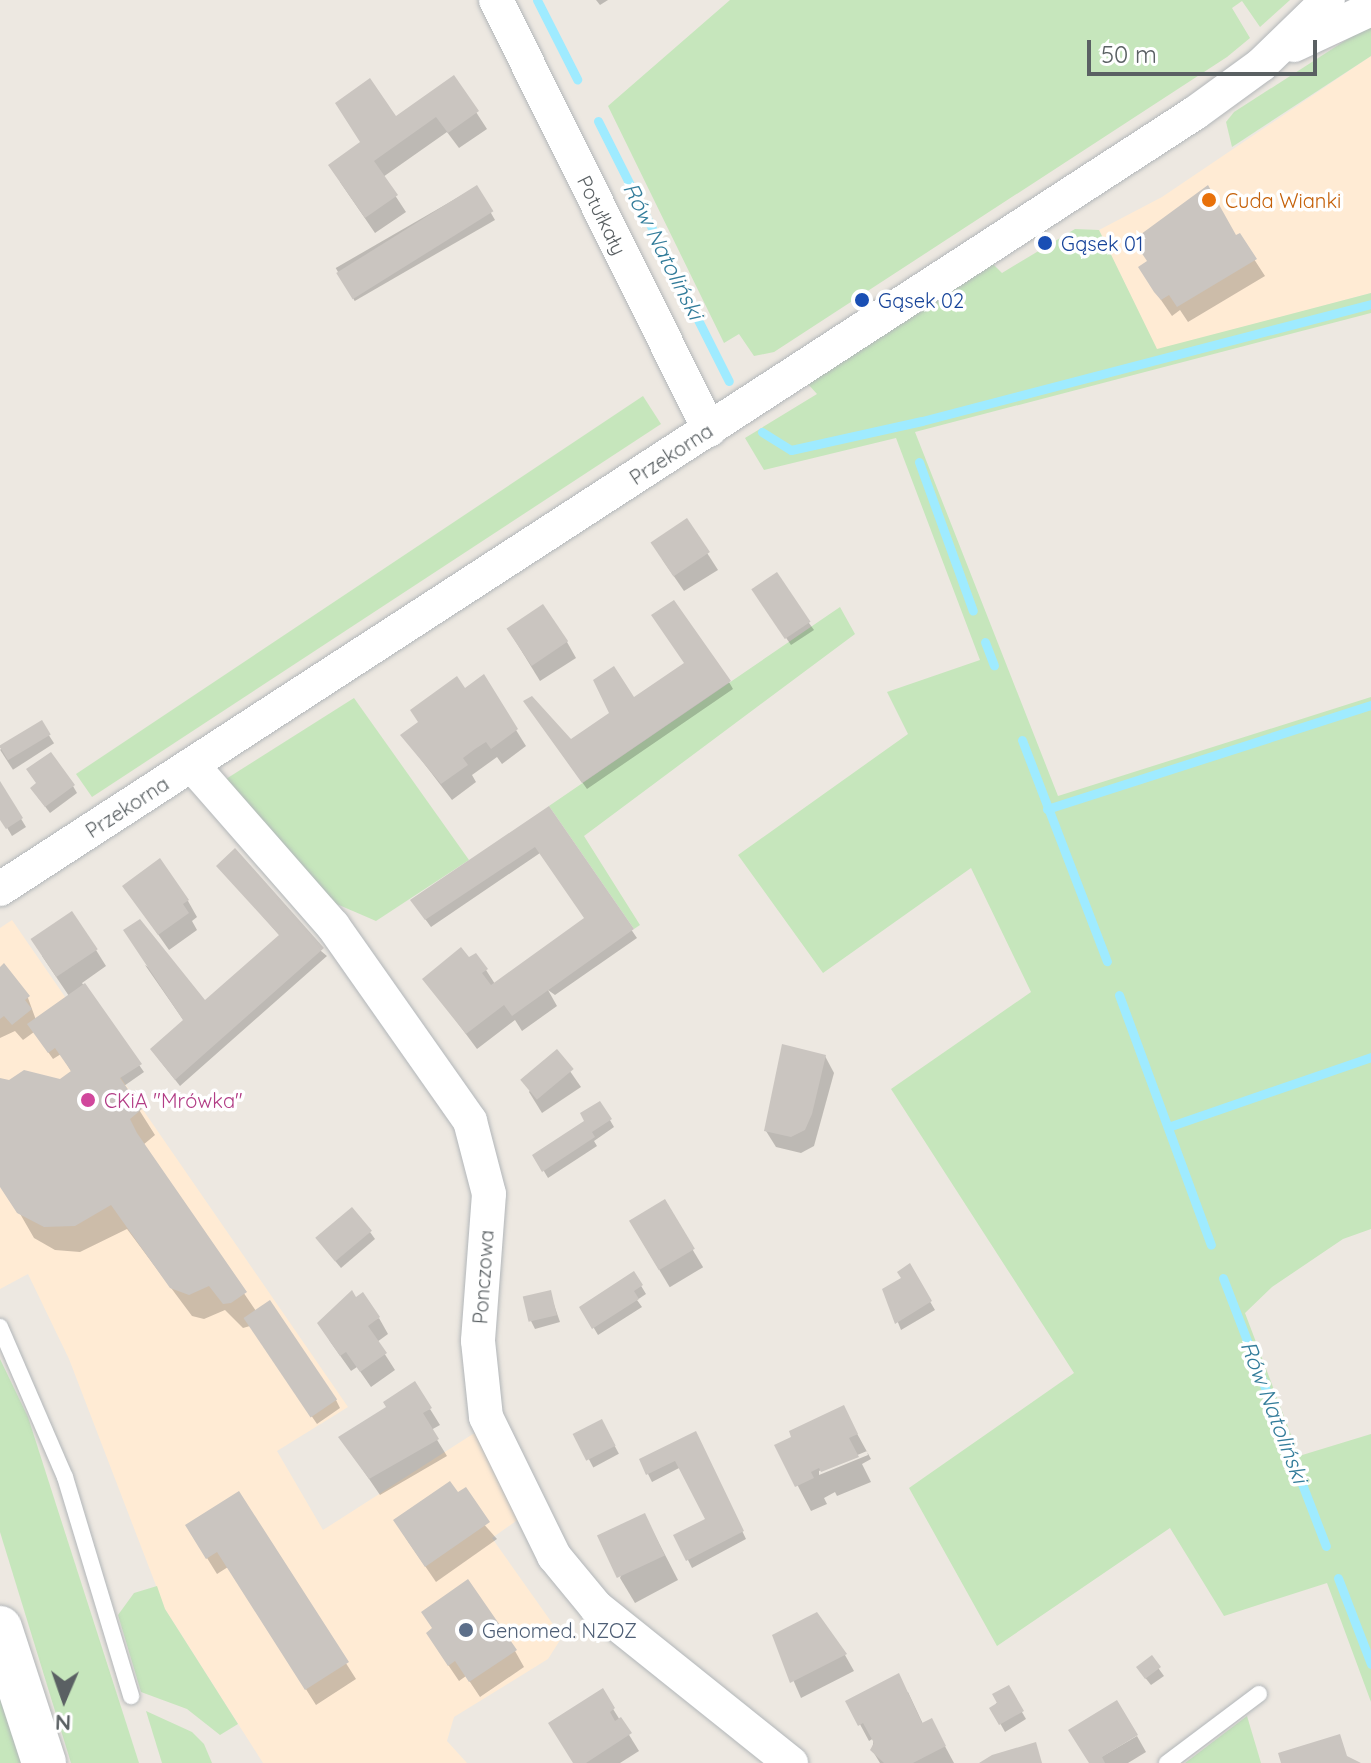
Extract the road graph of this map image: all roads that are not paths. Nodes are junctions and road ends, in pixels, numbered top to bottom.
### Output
1 (496, 0) edge
2 (1328, 0) edge
3 (1371, 9) edge
4 (1272, 55) junction
5 (709, 430) junction
6 (192, 765) junction
7 (0, 889) edge
8 (0, 1327) edge
9 (0, 1628) edge
10 (1259, 1694) dead end
11 (131, 1696) dead end
12 (44, 1763) edge
13 (791, 1763) edge
14 (1167, 1763) edge

1 - 5 street, Potułkały
2 - 4 street, Przekorna
3 - 4 street
4 - 5 street, Przekorna
5 - 6 street, Przekorna
6 - 7 street, Przekorna
6 - 13 street, Ponczowa
8 - 11 lane
9 - 12 main road
10 - 14 lane

